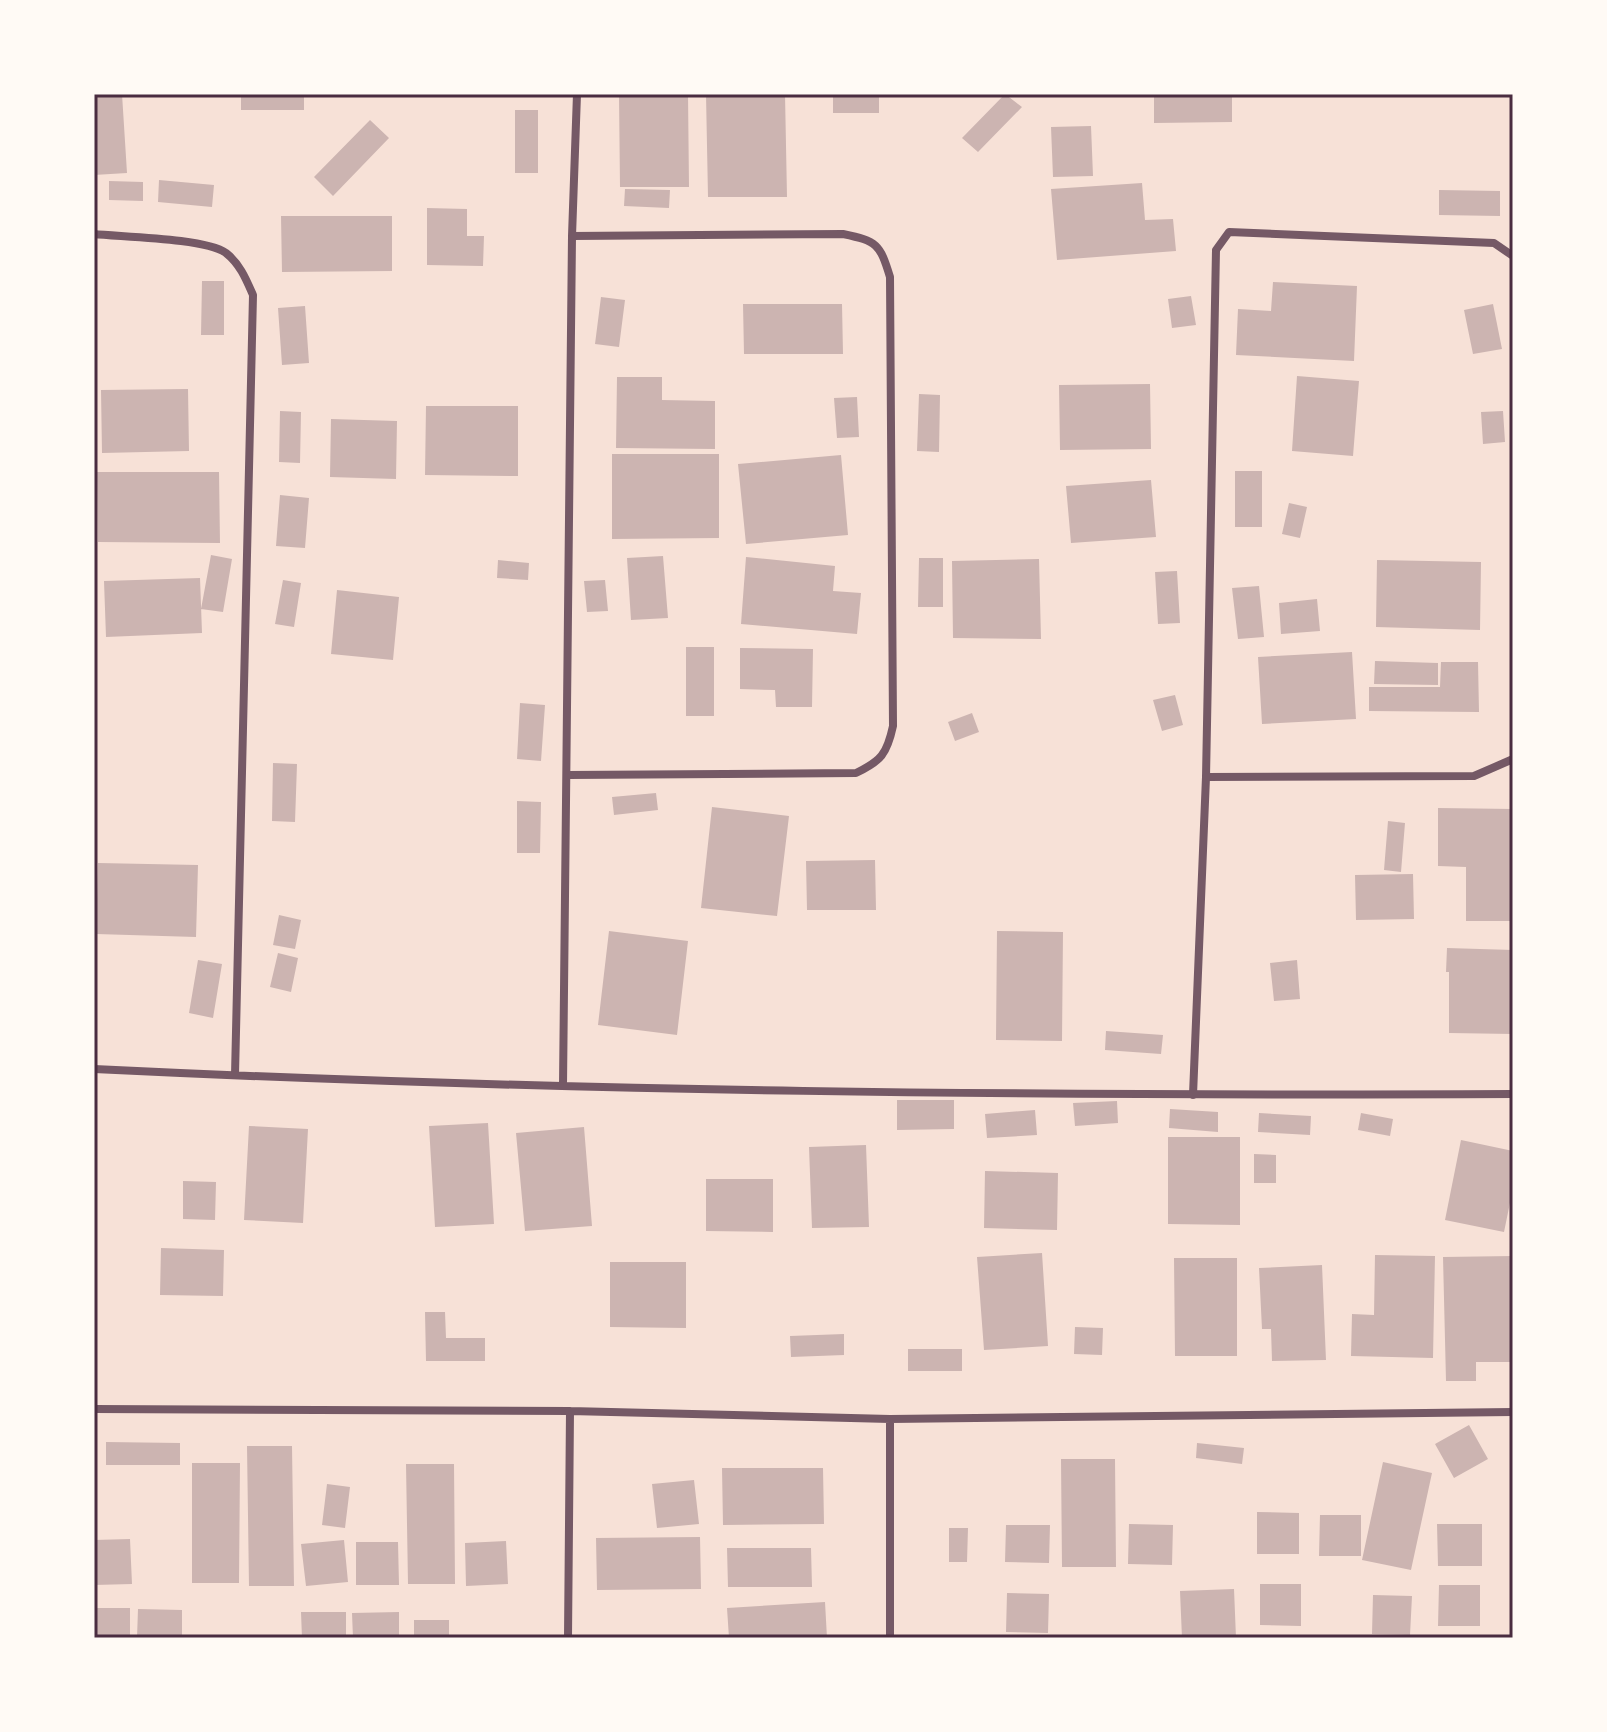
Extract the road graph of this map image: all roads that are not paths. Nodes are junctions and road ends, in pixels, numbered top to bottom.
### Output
1 (577, 94) edge
2 (94, 234) edge
3 (572, 236) junction
4 (1513, 256) edge
5 (1513, 759) edge
6 (568, 775) junction
7 (1206, 777) junction
8 (94, 1069) edge
9 (235, 1075) junction
10 (563, 1085) junction
11 (1513, 1094) edge
12 (1193, 1095) junction
13 (94, 1409) edge
14 (570, 1411) junction
15 (1513, 1412) edge
16 (890, 1419) junction
17 (568, 1638) edge
18 (890, 1638) edge

1 - 3 street
2 - 9 street
3 - 6 street
3 - 6 street
4 - 7 street
5 - 7 street
6 - 10 street
7 - 12 street
8 - 9 street
9 - 10 street
10 - 12 street
11 - 12 street
13 - 14 street
14 - 16 street
14 - 17 street
15 - 16 street
16 - 18 street

